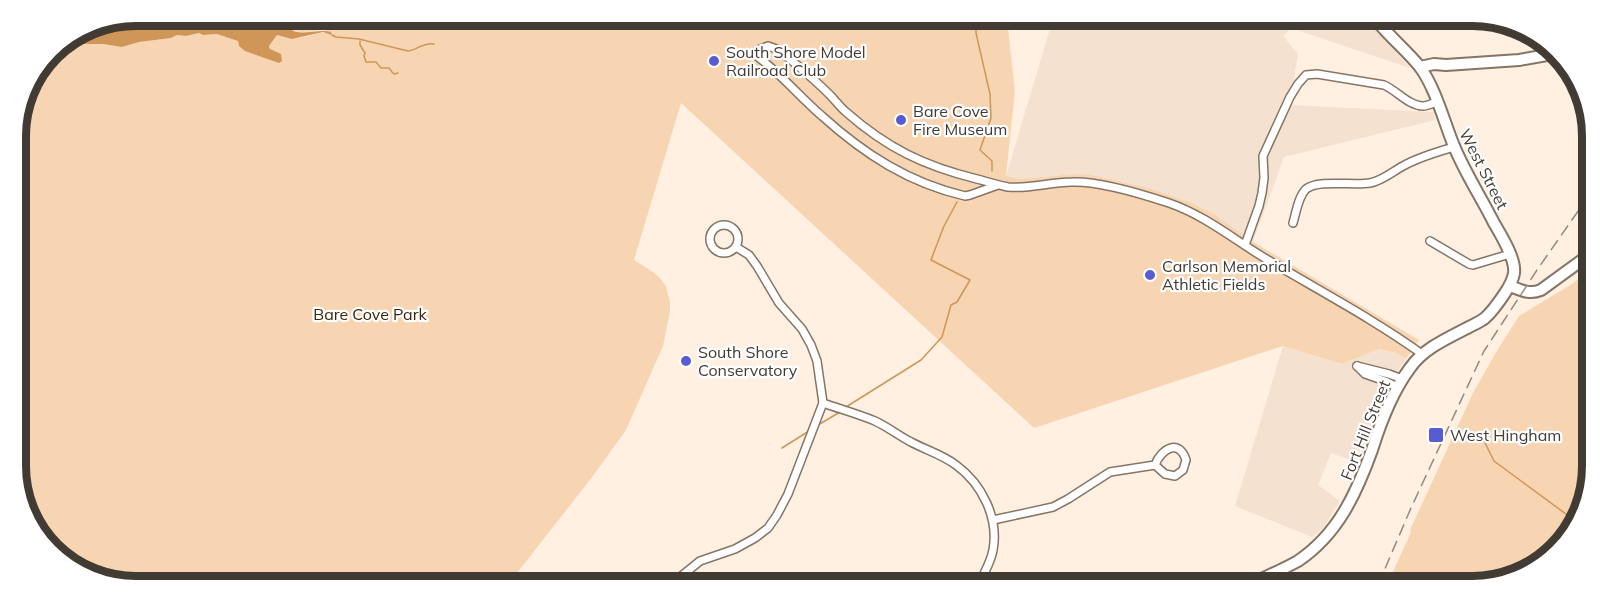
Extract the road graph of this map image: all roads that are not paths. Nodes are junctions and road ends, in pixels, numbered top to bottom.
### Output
1 (1382, 26) edge
2 (1546, 55) edge
3 (1446, 65) junction
4 (1420, 67) junction
5 (1427, 79) junction
6 (1437, 102) junction
7 (1454, 147) junction
8 (998, 185) junction
9 (1293, 224) dead end
10 (1430, 241) dead end
11 (1245, 245) junction
12 (736, 247) junction
13 (1509, 254) junction
14 (1582, 260) edge
15 (1510, 285) junction
16 (1422, 354) junction
17 (1400, 383) junction
18 (823, 403) junction
19 (1155, 465) junction
20 (993, 520) junction
21 (983, 575) edge
22 (1270, 575) edge
23 (682, 576) edge

1 - 4 main road, West Street
2 - 3 main road
3 - 4 main road
3 - 5 main road
4 - 5 main road, West Street
5 - 6 main road, West Street
6 - 7 main road, West Street
6 - 11 street
7 - 9 street
7 - 13 main road, West Street
8 - 8 street
8 - 11 street
10 - 13 street
11 - 16 street
12 - 12 street
12 - 18 street
13 - 15 main road, West Street
14 - 15 main road
15 - 16 main road, Fort Hill Street
16 - 17 main road, Fort Hill Street
17 - 17 street
17 - 22 main road, Fort Hill Street
18 - 20 street
18 - 23 street
19 - 19 street
19 - 20 street
20 - 21 street

